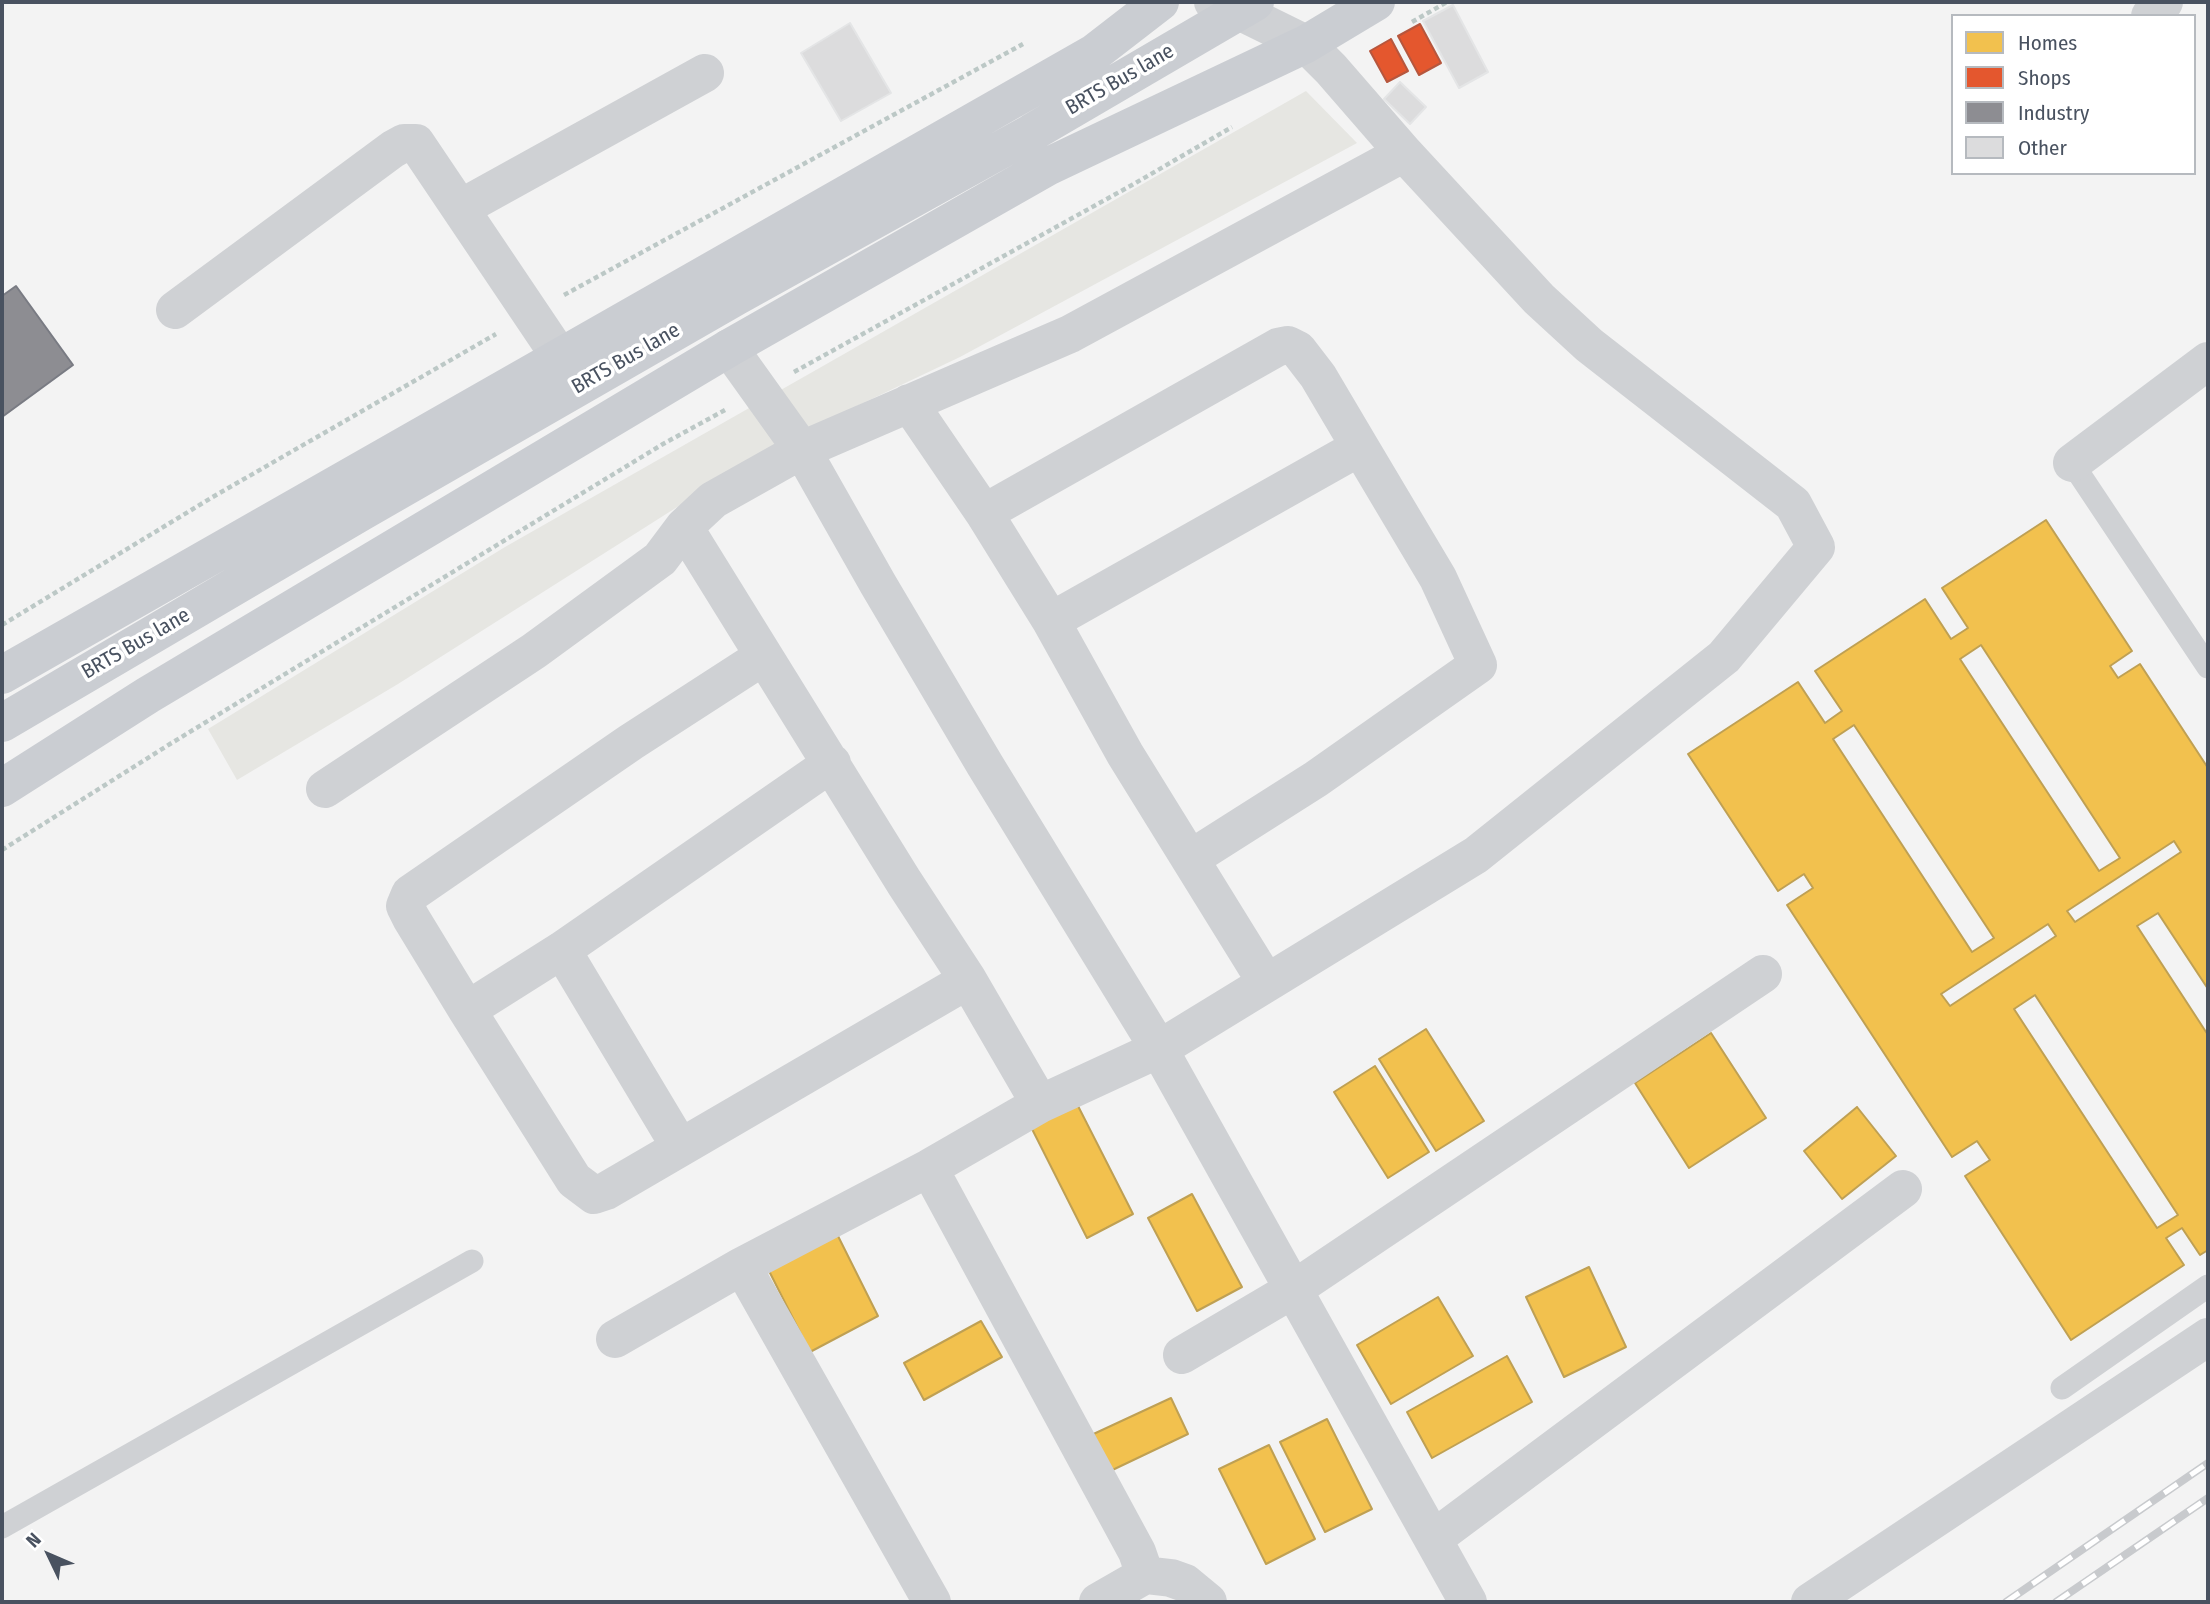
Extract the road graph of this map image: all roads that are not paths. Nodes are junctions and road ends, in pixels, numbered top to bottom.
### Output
1 (1160, 2) edge
2 (1235, 5) edge
3 (1389, 15) edge
4 (1306, 44) junction
5 (705, 73) dead end
6 (1404, 153) junction
7 (461, 208) junction
8 (175, 310) dead end
9 (729, 348) junction
10 (560, 357) junction
11 (2208, 361) edge
12 (909, 403) junction
13 (1360, 447) junction
14 (802, 450) junction
15 (2072, 463) joint
16 (984, 513) junction
17 (684, 527) junction
18 (1051, 621) junction
19 (764, 656) junction
20 (2208, 667) edge
21 (2, 675) edge
22 (2, 723) edge
23 (832, 763) junction
24 (2, 788) edge
25 (325, 789) dead end
26 (1190, 859) junction
27 (562, 950) junction
28 (1763, 974) dead end
29 (968, 981) junction
30 (1266, 982) junction
31 (467, 1010) junction
32 (1159, 1049) junction
33 (1040, 1104) junction
34 (680, 1147) junction
35 (929, 1168) junction
36 (1903, 1189) dead end
37 (472, 1261) dead end
38 (742, 1266) junction
39 (2208, 1286) edge
40 (1294, 1289) junction
41 (2208, 1337) edge
42 (615, 1339) dead end
43 (1182, 1355) dead end
44 (2063, 1388) dead end
45 (2, 1527) edge
46 (1433, 1539) junction
47 (1145, 1575) junction
48 (932, 1602) edge
49 (1098, 1602) edge
50 (1208, 1602) edge
51 (1468, 1602) edge
52 (1810, 1602) edge

1 - 10 main road
2 - 4 street
2 - 22 main road, BRTS Bus lane
3 - 4 main road
4 - 6 street
4 - 9 main road
5 - 7 street
6 - 12 street
6 - 30 street
7 - 8 street
7 - 10 street
9 - 14 street
9 - 24 main road
10 - 21 main road
11 - 15 street
12 - 14 street
12 - 16 street
13 - 16 street
13 - 18 street
13 - 26 street
14 - 17 street
14 - 32 street
15 - 20 lane
16 - 18 street
17 - 19 street
17 - 25 street
18 - 26 street
19 - 23 street
19 - 31 street
23 - 27 street
23 - 29 street
26 - 30 street
27 - 31 street
27 - 34 street
28 - 40 street
29 - 33 street
29 - 34 street
30 - 32 street
31 - 34 street
32 - 33 street
32 - 40 street
33 - 35 street
35 - 38 street
35 - 47 street
36 - 46 street
37 - 45 lane
38 - 42 street
38 - 48 street
39 - 44 lane
40 - 43 street
40 - 46 street
41 - 52 street
46 - 51 street
47 - 49 street
47 - 50 street

